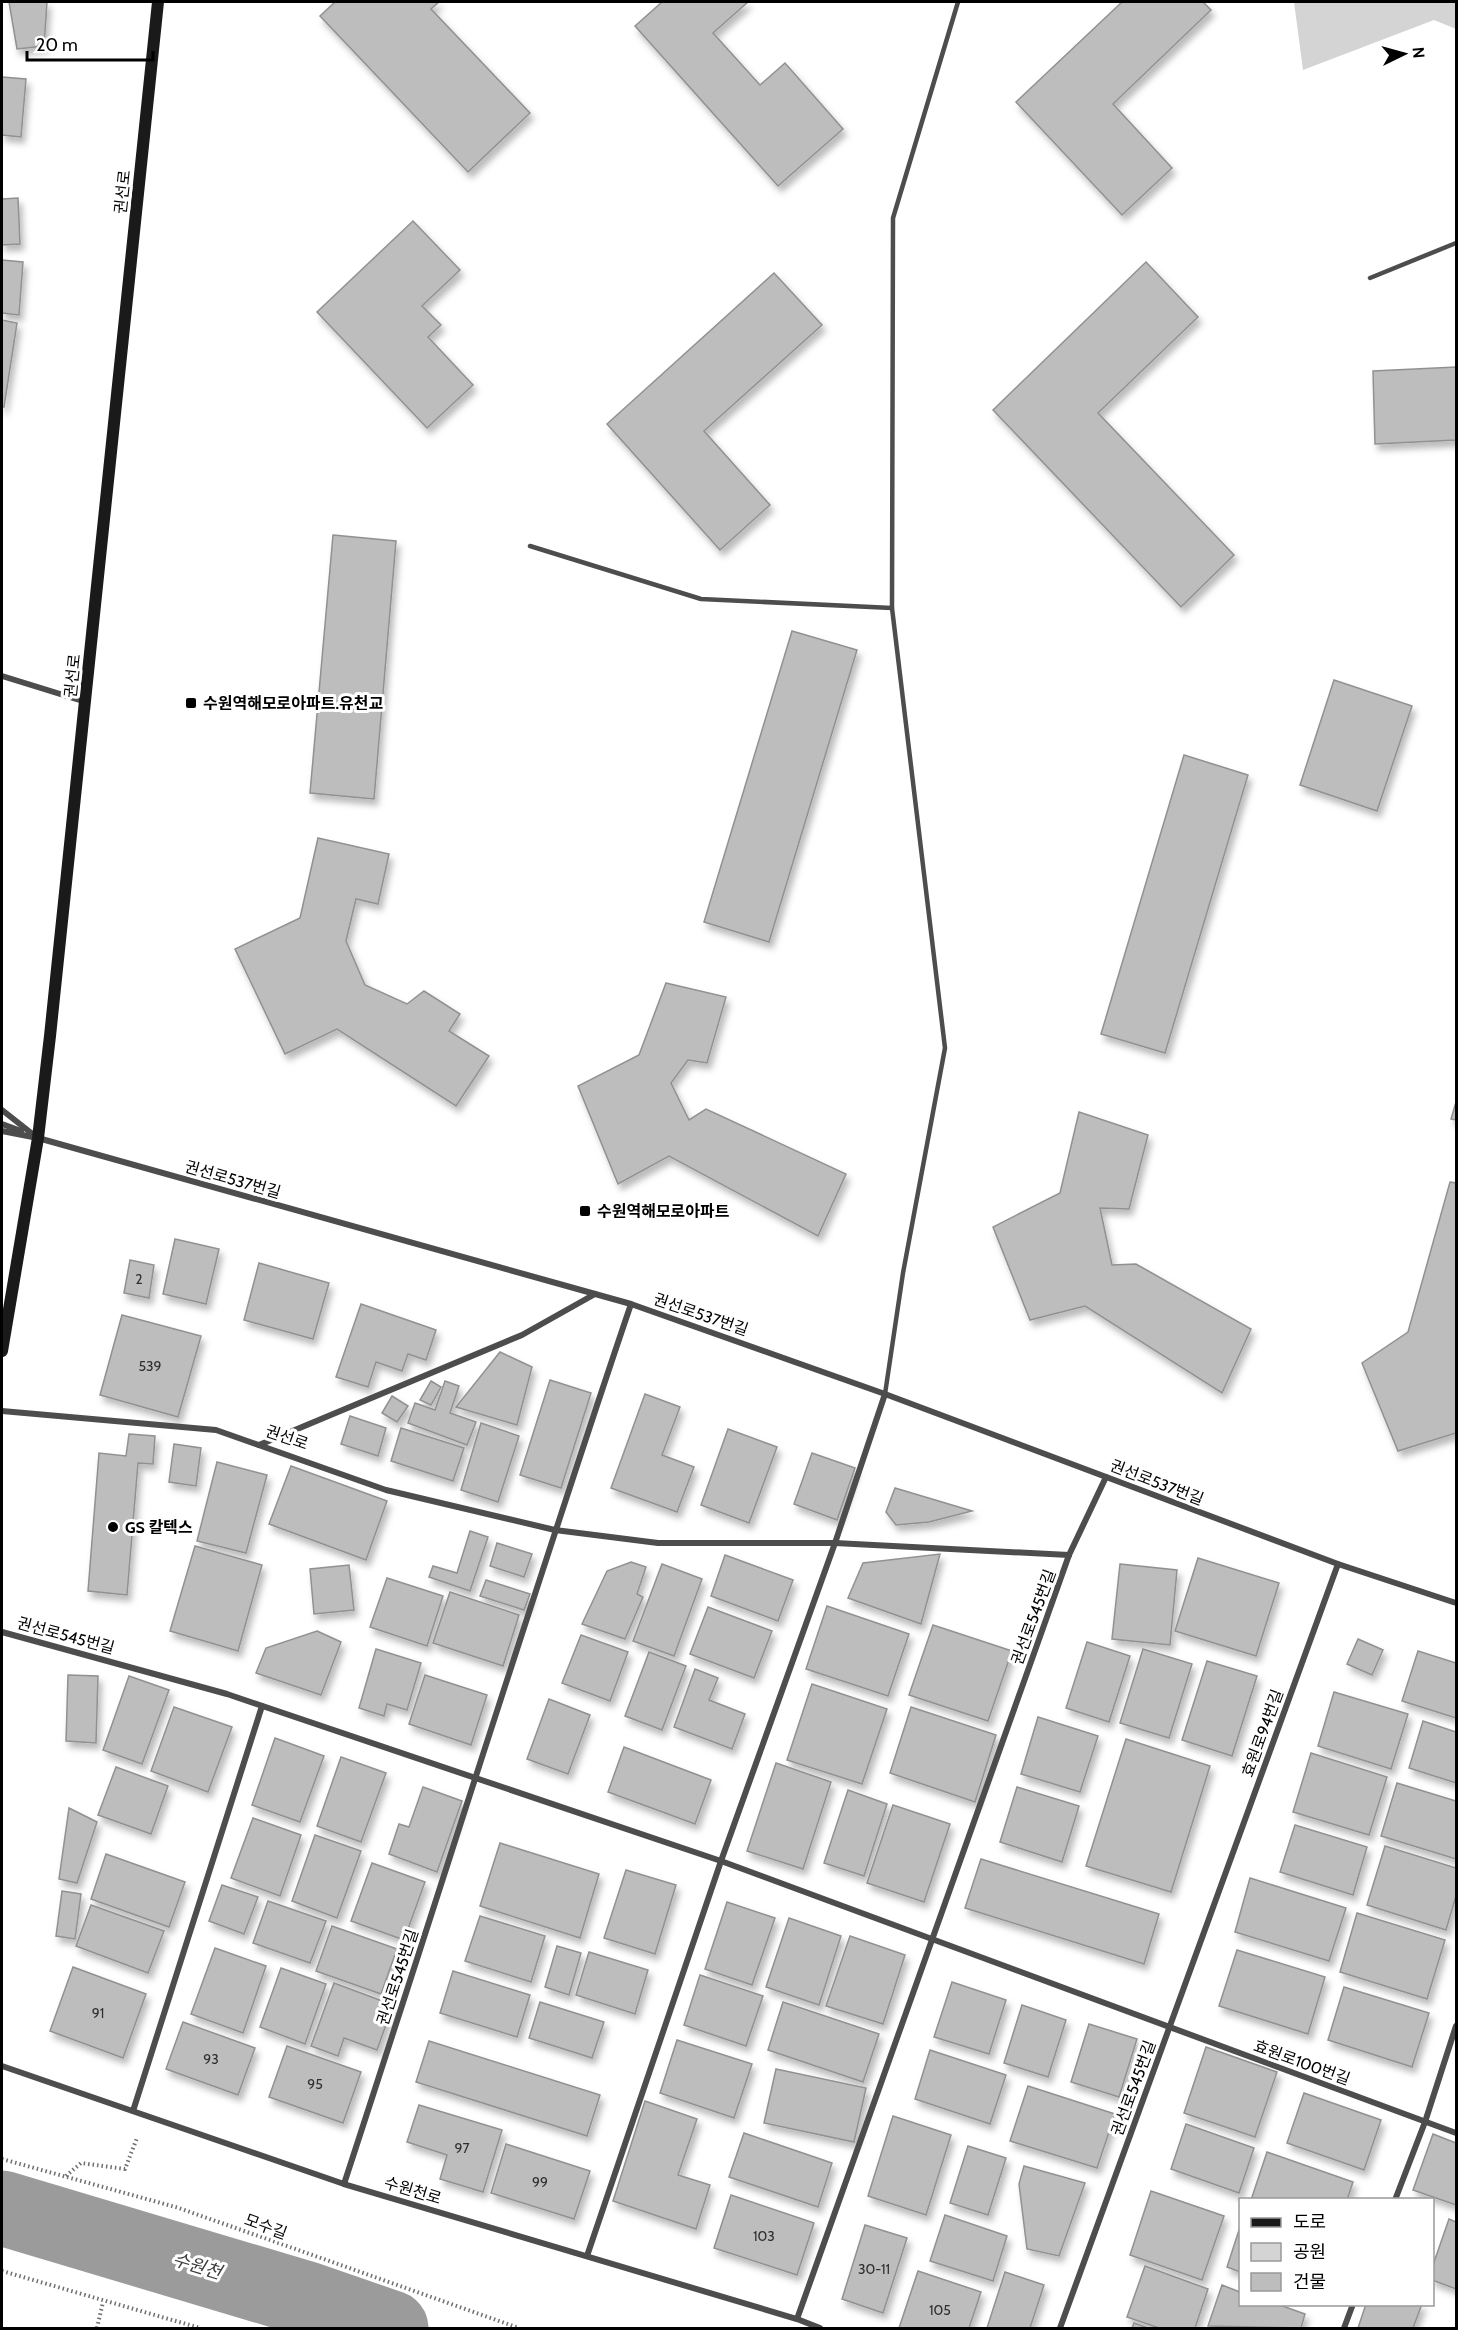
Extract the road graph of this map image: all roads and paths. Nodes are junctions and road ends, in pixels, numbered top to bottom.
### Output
1 (158, 2) edge
2 (957, 2) edge
3 (1456, 243) edge
4 (1370, 278) dead end
5 (530, 546) dead end
6 (892, 608) junction
7 (2, 676) edge
8 (86, 702) junction
9 (2, 1110) edge
10 (2, 1124) edge
11 (2, 1131) edge
12 (38, 1138) junction
13 (595, 1294) junction
14 (631, 1304) junction
15 (2, 1351) edge
16 (885, 1394) junction
17 (2, 1411) edge
18 (259, 1445) junction
19 (1106, 1477) junction
20 (555, 1530) junction
21 (835, 1543) junction
22 (1069, 1555) junction
23 (1338, 1564) junction
24 (1456, 1603) edge
25 (2, 1632) edge
26 (262, 1706) junction
27 (477, 1779) junction
28 (721, 1861) junction
29 (932, 1939) junction
30 (1456, 2026) edge
31 (1169, 2027) junction
32 (2, 2066) edge
33 (133, 2111) junction
34 (146, 2116) junction
35 (1425, 2122) junction
36 (1456, 2133) edge
37 (2, 2159) edge
38 (65, 2176) junction
39 (344, 2184) junction
40 (1395, 2198) edge
41 (587, 2256) junction
42 (2, 2271) edge
43 (104, 2302) junction
44 (1352, 2306) edge
45 (797, 2319) junction
46 (97, 2328) edge
47 (200, 2328) edge
48 (519, 2328) edge
49 (820, 2328) edge
50 (1060, 2328) edge
51 (1344, 2328) edge

1 - 8 street, 권선로
2 - 6 lane
3 - 4 lane
5 - 6 lane
6 - 16 lane
7 - 8 street
8 - 12 street, 권선로
9 - 12 street
10 - 12 street
11 - 12 street
12 - 13 street, 권선로537번길
12 - 15 street, 권선로
13 - 14 street, 권선로537번길
13 - 18 street
14 - 16 street, 권선로537번길
14 - 20 street, 권선로545번길
16 - 19 street, 권선로537번길
16 - 21 street
17 - 18 street, 권선로
18 - 20 street, 권선로
19 - 22 street, 권선로545번길
19 - 23 street, 권선로537번길
20 - 21 street
20 - 27 street, 권선로545번길
21 - 22 street
21 - 28 street
22 - 29 street, 권선로545번길
23 - 24 street
23 - 31 street, 효원로94번길
25 - 26 street, 권선로545번길
26 - 27 street, 권선로545번길
26 - 33 street
27 - 28 street, 권선로545번길
27 - 39 street, 권선로545번길
28 - 29 street, 권선로545번길
28 - 41 street
29 - 31 street, 권선로545번길
29 - 45 street, 권선로545번길
30 - 35 street
31 - 35 street, 효원로100번길
31 - 50 street, 권선로545번길
32 - 33 street, 수원천로
33 - 34 street, 수원천로
34 - 38 path
34 - 39 street, 수원천로
35 - 36 street, 효원로100번길
35 - 40 street
37 - 38 path, 모수길
38 - 48 path, 모수길
39 - 41 street, 수원천로
41 - 45 street, 수원천로
42 - 43 path
43 - 46 path
43 - 47 path
44 - 51 street
45 - 49 street, 수원천로

